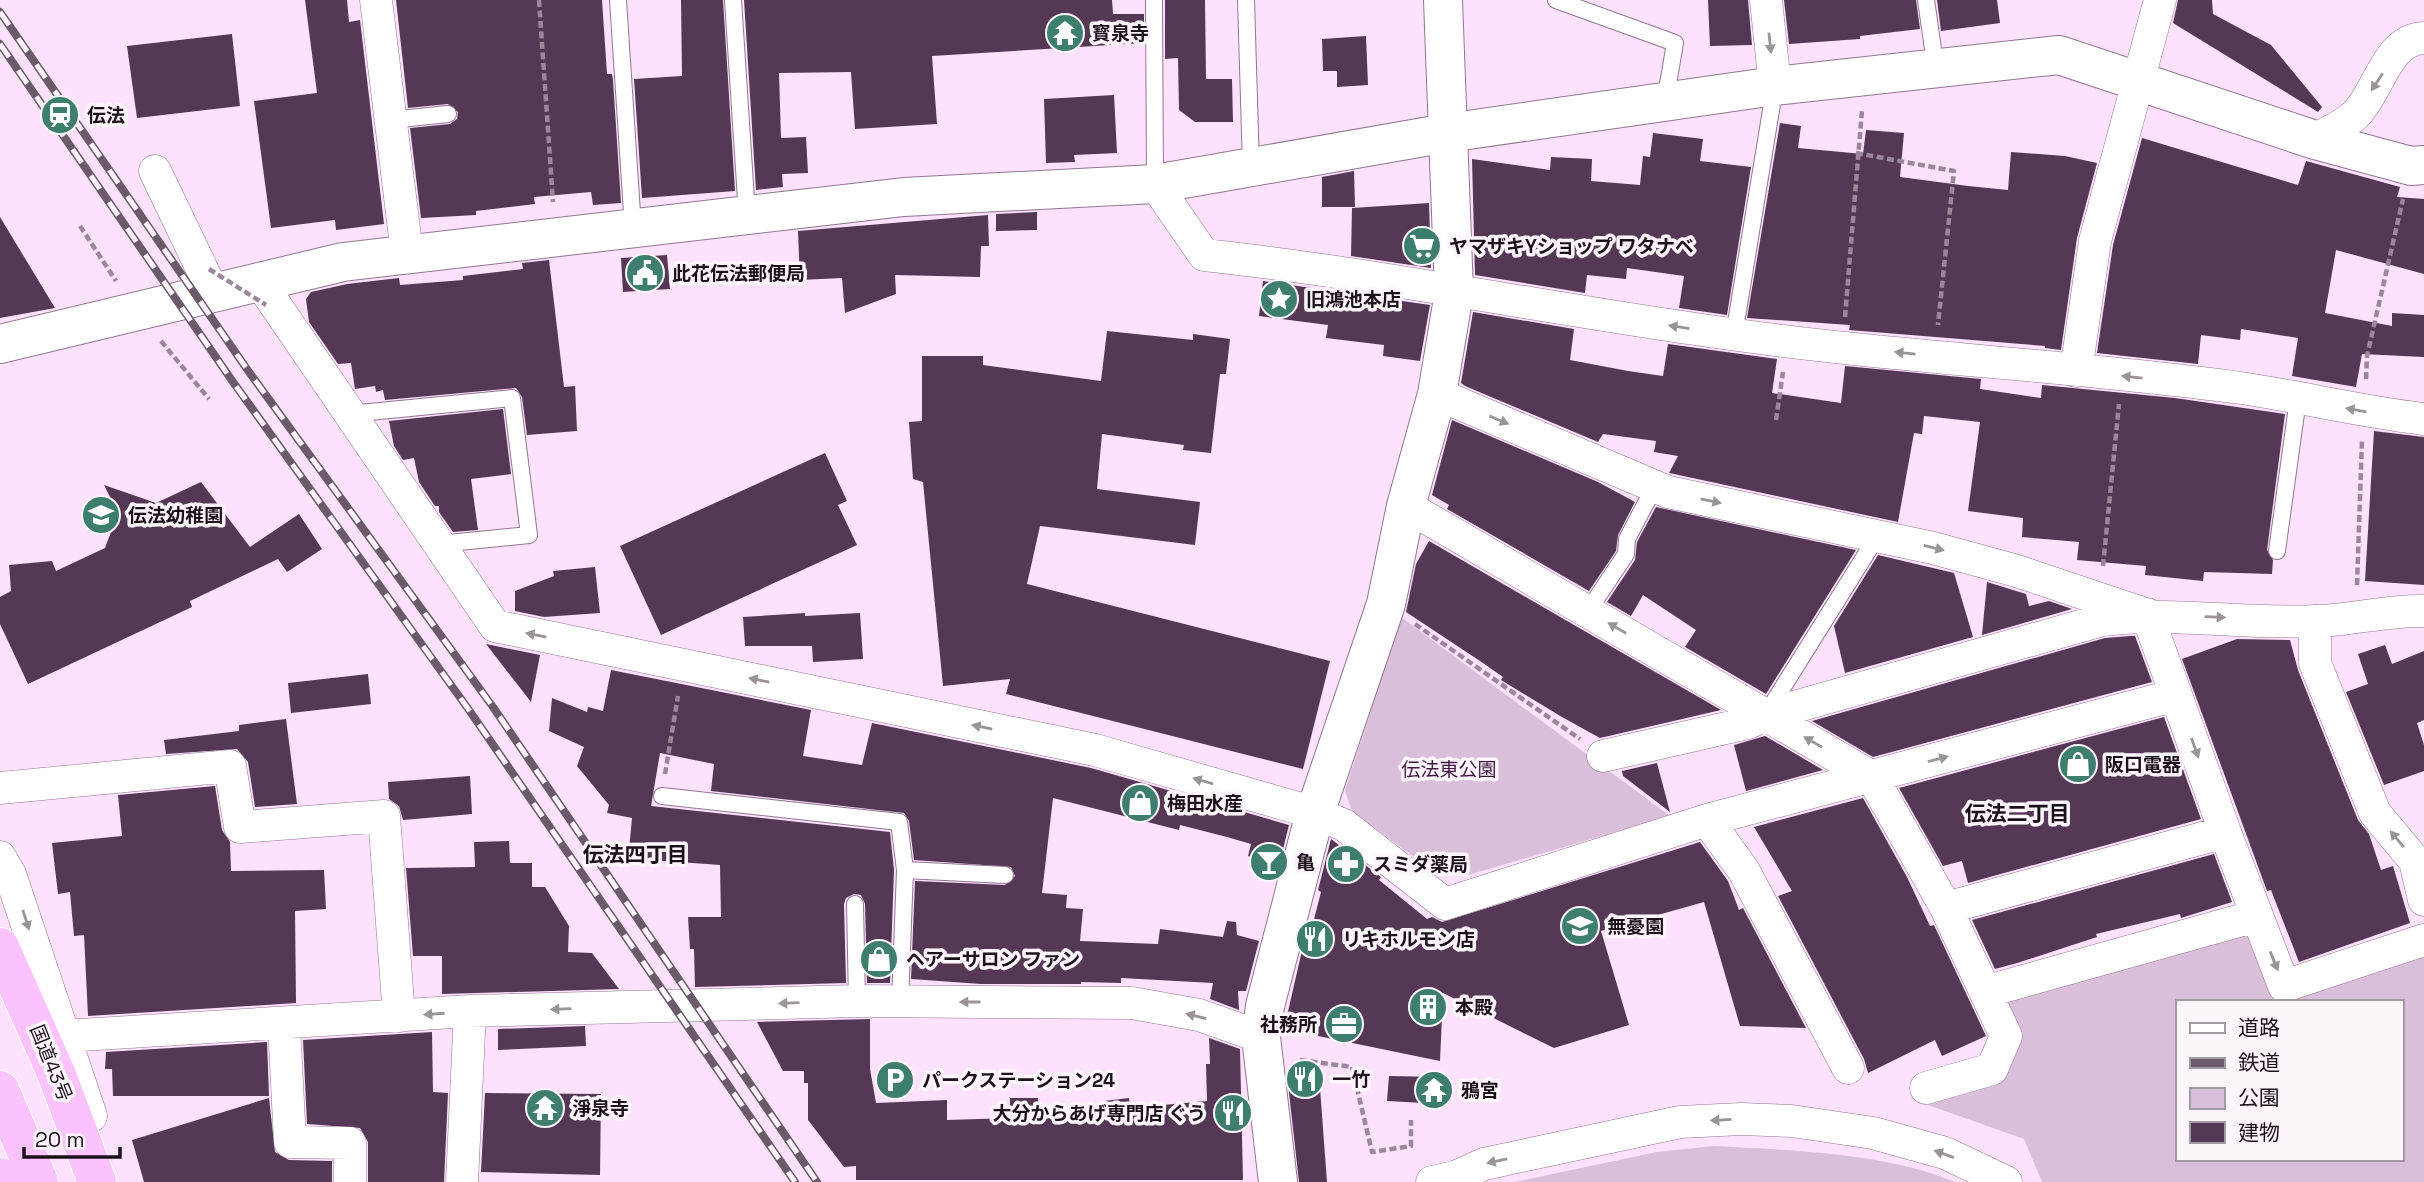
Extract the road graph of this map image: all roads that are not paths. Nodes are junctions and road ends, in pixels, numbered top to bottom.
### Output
1 (376, 0) edge
2 (618, 0) edge
3 (733, 0) edge
4 (1154, 0) edge
5 (1246, 0) edge
6 (1443, 0) edge
7 (1556, 0) edge
8 (1766, 0) edge
9 (1926, 0) edge
10 (2160, 0) edge
11 (2424, 38) edge
12 (1936, 70) junction
13 (2137, 80) junction
14 (1775, 86) junction
15 (1664, 103) junction
16 (448, 114) dead end
17 (390, 120) junction
18 (1447, 133) junction
19 (2315, 140) junction
20 (2424, 165) edge
21 (1251, 167) junction
22 (155, 172) dead end
23 (1155, 184) junction
24 (747, 215) junction
25 (633, 228) junction
26 (407, 254) junction
27 (211, 281) junction
28 (262, 293) junction
29 (1454, 293) junction
30 (1734, 335) junction
31 (0, 344) edge
32 (2076, 371) junction
33 (1437, 394) junction
34 (2298, 399) junction
35 (349, 414) junction
36 (2424, 419) edge
37 (1655, 486) junction
38 (1406, 506) junction
39 (1878, 535) junction
40 (439, 544) junction
41 (2277, 551) dead end
42 (1588, 611) junction
43 (2424, 611) edge
44 (2147, 614) junction
45 (2315, 621) junction
46 (2176, 695) junction
47 (1766, 715) junction
48 (1603, 756) road end
49 (1872, 777) junction
50 (0, 788) edge
51 (662, 796) road end
52 (1315, 813) junction
53 (1707, 820) junction
54 (2225, 832) junction
55 (0, 857) edge
56 (905, 870) junction
57 (1005, 875) dead end
58 (2424, 900) edge
59 (855, 904) dead end
60 (1946, 908) junction
61 (2256, 916) junction
62 (2424, 940) edge
63 (0, 947) edge
64 (1987, 990) junction
65 (857, 1001) junction
66 (900, 1002) junction
67 (470, 1012) junction
68 (399, 1016) junction
69 (284, 1024) junction
70 (64, 1036) junction
71 (1262, 1046) junction
72 (1848, 1068) dead end
73 (1926, 1087) dead end
74 (0, 1090) edge
75 (0, 1177) edge
76 (100, 1177) edge
77 (2, 1182) edge
78 (39, 1182) edge
79 (350, 1182) edge
80 (462, 1182) edge
81 (1278, 1182) edge
82 (1432, 1182) edge
83 (2006, 1182) edge

1 - 17 street
2 - 25 lane
3 - 24 lane
4 - 23 lane
5 - 21 lane
6 - 18 street
7 - 15 lane
8 -> 14 street
9 - 12 lane
10 - 13 street
11 -> 19 street
12 - 13 street
12 - 14 street
13 - 19 street
13 - 32 street
14 - 15 street
14 - 30 lane
15 - 18 street
16 - 17 lane
17 - 26 street
18 - 21 street
18 - 29 street
19 - 20 street
21 - 23 street
22 - 27 street
23 - 24 street
23 - 29 street
24 - 25 street
25 - 26 street
26 - 28 street
27 - 28 street
27 - 31 street
28 - 35 street
30 -> 29 street
29 - 33 street
32 -> 30 street
34 -> 32 street
33 -> 37 street
33 - 38 street
36 -> 34 street
34 - 41 lane
35 - 40 street
35 - 40 lane
37 -> 39 street
37 - 42 lane
38 - 42 street
38 - 52 street
39 -> 44 street
39 - 47 lane
52 -> 40 street
47 -> 42 street
43 - 45 street
44 -> 45 street
44 - 46 street
44 - 47 street
58 -> 45 street
49 -> 46 street
46 -> 54 street
47 - 48 street
49 -> 47 street
49 - 53 street
49 - 60 street
50 - 68 street
51 - 56 lane
52 - 53 street
52 - 71 street
53 - 72 street
54 - 60 street
54 - 61 street
55 -> 70 street
56 - 57 lane
56 - 66 lane
59 - 65 lane
60 - 64 street
61 -> 62 street
61 - 64 street
63 - 76 highway, 国道43号
64 - 73 street
65 - 66 street
65 -> 67 street
71 -> 66 street
67 -> 68 street
67 - 80 street
68 - 69 street
69 - 70 street
69 - 79 street
70 - 76 street
71 - 81 street
74 - 78 highway
75 - 77 highway
83 -> 82 street

